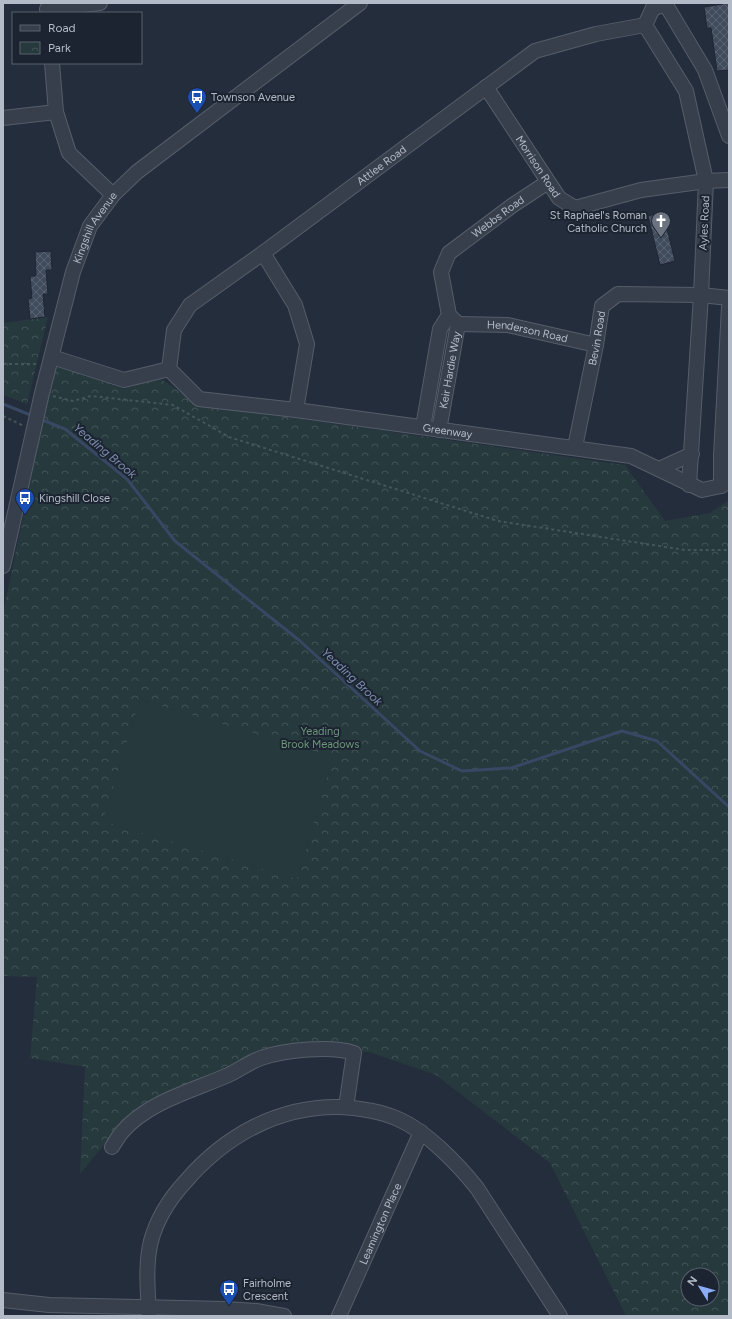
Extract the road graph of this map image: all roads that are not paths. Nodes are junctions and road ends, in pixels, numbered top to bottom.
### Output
1 (100, 3) edge
2 (360, 3) edge
3 (659, 5) edge
4 (47, 8) edge
5 (645, 25) junction
6 (52, 64) edge
7 (486, 87) junction
8 (722, 96) edge
9 (56, 112) junction
10 (3, 118) edge
11 (729, 136) edge
12 (729, 180) edge
13 (706, 181) junction
14 (548, 182) junction
15 (113, 195) junction
16 (263, 253) junction
17 (449, 253) joint
18 (701, 295) junction
19 (729, 298) edge
20 (729, 314) edge
21 (453, 319) junction
22 (596, 345) junction
23 (50, 362) junction
24 (169, 368) junction
25 (296, 410) junction
26 (423, 428) junction
27 (439, 430) junction
28 (575, 447) junction
29 (692, 454) junction
30 (725, 460) edge
31 (659, 469) junction
32 (689, 484) junction
33 (725, 484) edge
34 (3, 566) edge
35 (346, 1108) junction
36 (422, 1132) junction
37 (112, 1147) dead end
38 (3, 1300) edge
39 (148, 1312) edge
40 (284, 1316) edge
41 (339, 1316) edge
42 (560, 1316) edge

1 - 4 street
2 - 15 street, Kingshill Avenue
3 - 5 street
3 - 8 street
5 - 7 street, Attlee Road
5 - 13 street, Ayles Road
6 - 9 street
7 - 14 street, Morrison Road
7 - 16 street, Attlee Road
8 - 11 street
9 - 10 street
9 - 15 street
12 - 13 street, Morrison Road
13 - 14 street, Morrison Road
13 - 18 street, Ayles Road
14 - 17 street, Webbs Road
15 - 23 street, Kingshill Avenue
16 - 24 street, Attlee Road
16 - 25 street
17 - 21 street, Keir Hardie Way
18 - 19 street, Bevin Road
18 - 22 street, Bevin Road
18 - 29 street, Ayles Road
20 - 30 street
21 - 22 street, Henderson Road
21 - 26 street, Keir Hardie Way
21 - 27 street, Keir Hardie Way
22 - 28 street, Bevin Road
23 - 24 street
23 - 34 street, Kingshill Avenue
24 - 25 street, Greenway
25 - 26 street, Greenway
26 - 27 street, Greenway
27 - 28 street, Greenway
28 - 31 street, Greenway
29 - 31 street
29 - 32 street, Ayles Road
30 - 33 street
31 - 32 street, Greenway
32 - 33 street, Greenway
35 - 36 street
35 - 37 street
35 - 39 street
36 - 41 street, Leamington Place
36 - 42 street
38 - 39 street
39 - 40 street

